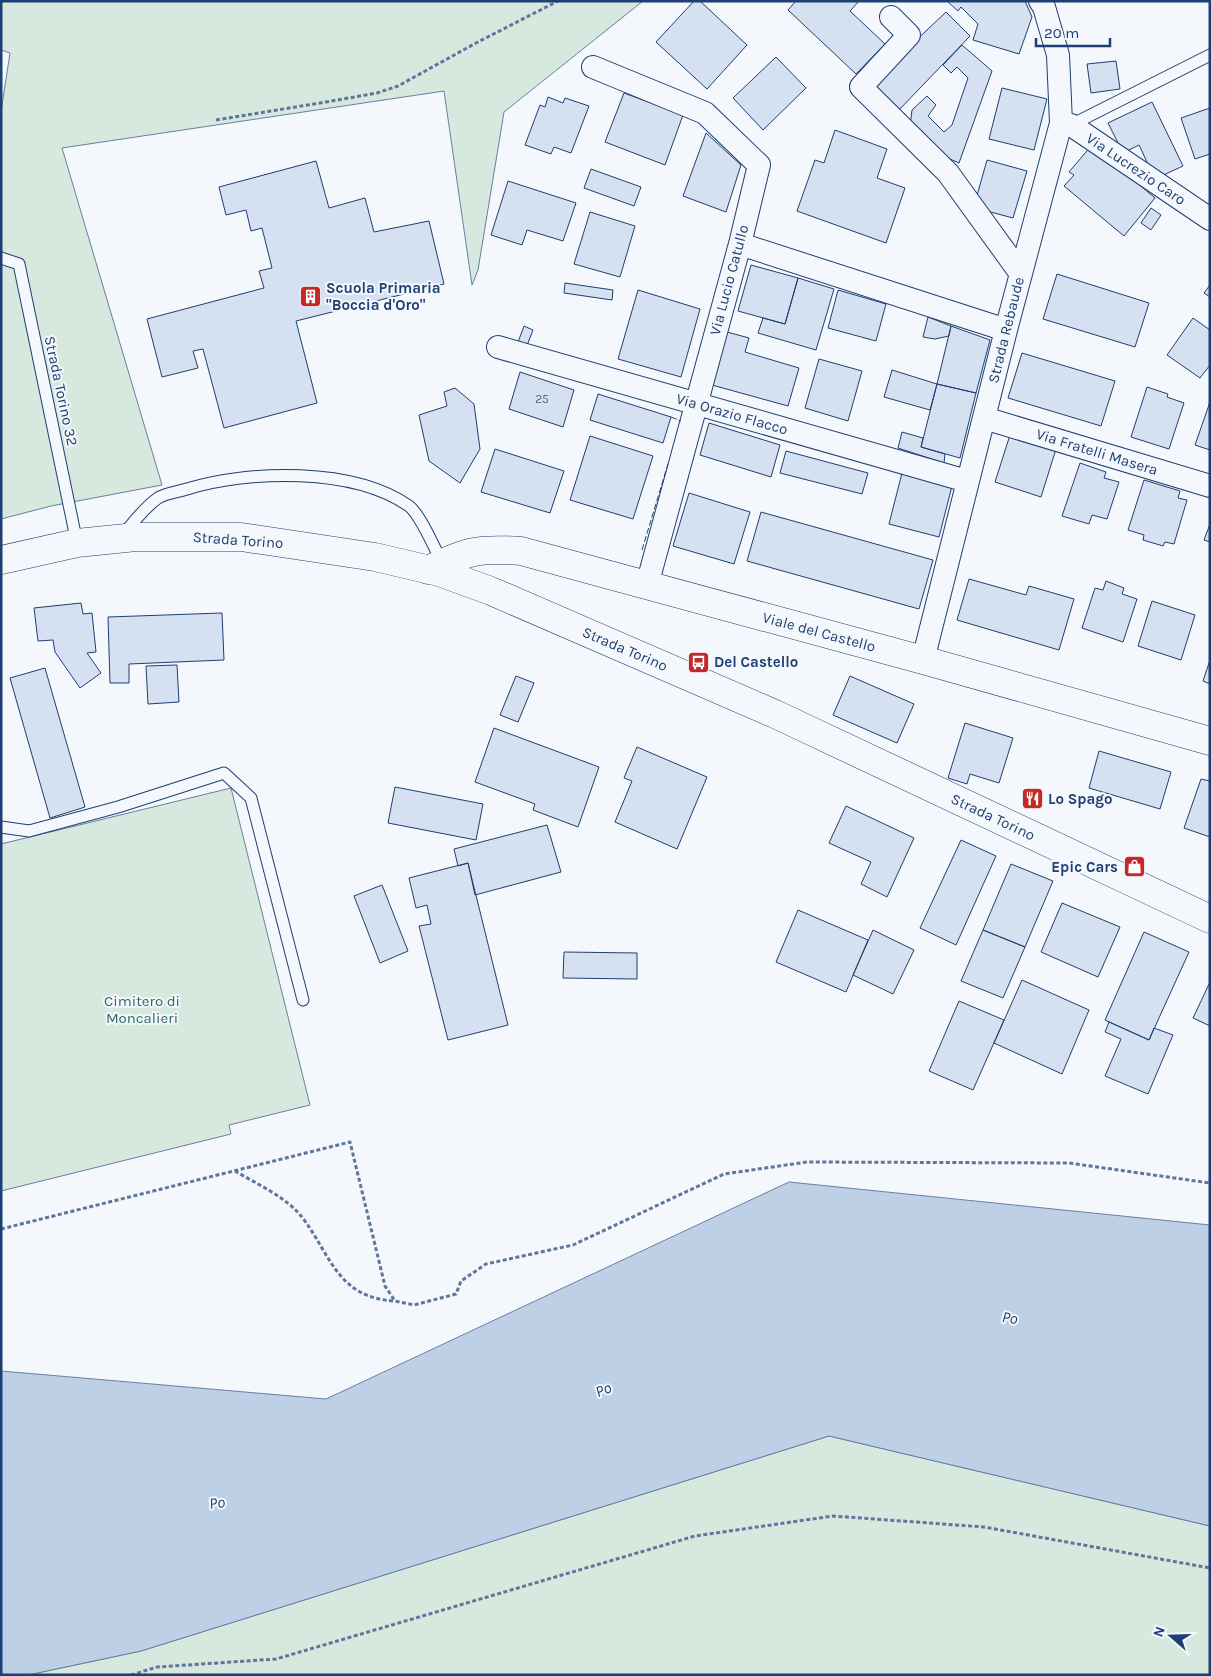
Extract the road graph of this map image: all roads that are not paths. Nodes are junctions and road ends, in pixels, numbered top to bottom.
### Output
1 (1040, 1) edge
2 (891, 17) dead end
3 (1210, 55) edge
4 (593, 67) dead end
5 (1066, 124) junction
6 (1210, 219) edge
7 (740, 244) junction
8 (1, 258) edge
9 (1021, 274) junction
10 (1006, 330) junction
11 (498, 347) dead end
12 (696, 404) junction
13 (984, 418) junction
14 (967, 481) junction
15 (1210, 486) edge
16 (120, 539) junction
17 (76, 543) junction
18 (1, 560) edge
19 (439, 569) junction
20 (647, 585) junction
21 (923, 660) junction
22 (1210, 741) edge
23 (1, 827) edge
24 (1210, 919) edge
25 (303, 1000) dead end

1 - 5 street, Strada Rebaude
2 - 9 street
3 - 5 lane
4 - 7 street, Via Lucio Catullo
5 - 6 street, Via Lucrezio Caro
5 - 9 street, Strada Rebaude
7 - 10 street
7 - 12 street, Via Lucio Catullo
8 - 17 lane, Strada Torino 32
9 - 10 street, Strada Rebaude
10 - 13 street, Strada Rebaude
11 - 12 street, Via Orazio Flacco
12 - 14 street, Via Orazio Flacco
12 - 20 street, Via Lucio Catullo
13 - 14 street, Strada Rebaude
13 - 15 street, Via Fratelli Masera
14 - 21 street, Strada Rebaude
16 - 17 main road, Strada Torino
16 - 19 main road, Strada Torino
16 - 19 lane
17 - 18 main road, Strada Torino
19 - 20 main road, Viale del Castello
19 - 24 main road, Strada Torino
20 - 21 main road, Viale del Castello
21 - 22 main road, Viale del Castello
23 - 25 lane

